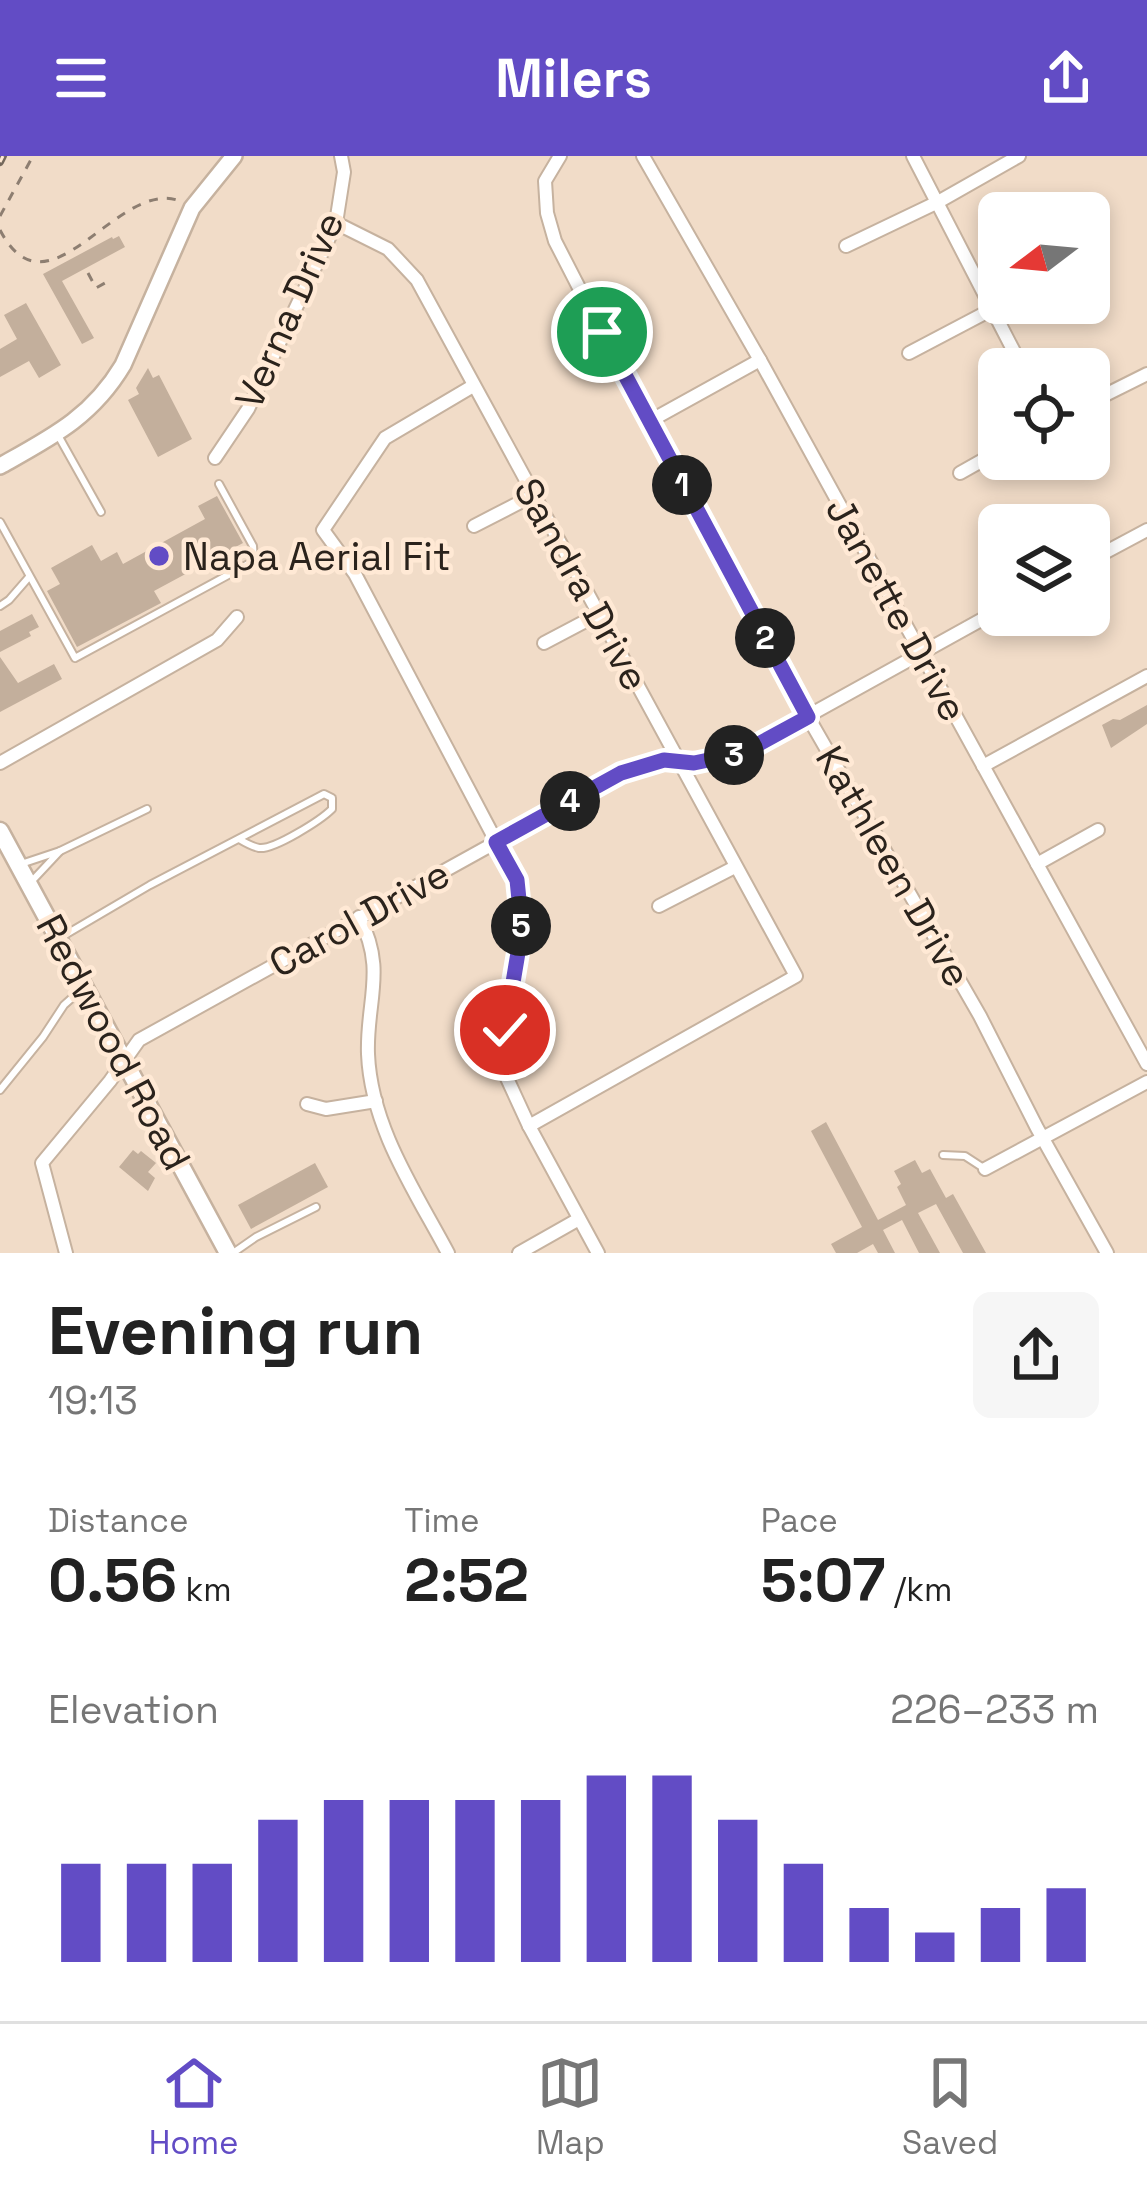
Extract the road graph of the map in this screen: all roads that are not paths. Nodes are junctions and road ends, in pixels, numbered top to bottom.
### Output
1 (233, 156) edge
2 (341, 156) edge
3 (560, 156) edge
4 (643, 156) edge
5 (913, 156) edge
6 (1019, 156) edge
7 (938, 202) junction
8 (336, 223) junction
9 (846, 246) dead end
10 (978, 271) edge
11 (978, 317) edge
12 (909, 353) dead end
13 (760, 360) junction
14 (1147, 374) edge
15 (473, 386) junction
16 (1110, 392) edge
17 (648, 422) junction
18 (57, 434) junction
19 (215, 458) dead end
20 (978, 463) edge
21 (0, 466) edge
22 (960, 473) dead end
23 (219, 484) dead end
24 (534, 495) junction
25 (101, 512) dead end
26 (0, 522) edge
27 (474, 526) dead end
28 (1147, 530) edge
29 (1110, 550) edge
30 (29, 577) junction
31 (0, 605) edge
32 (598, 614) junction
33 (237, 617) dead end
34 (978, 621) edge
35 (544, 643) dead end
36 (920, 653) junction
37 (1147, 676) edge
38 (808, 717) junction
39 (678, 761) junction
40 (0, 763) edge
41 (983, 766) junction
42 (147, 809) dead end
43 (1098, 830) dead end
44 (0, 831) edge
45 (239, 839) junction
46 (496, 842) junction
47 (60, 851) junction
48 (1037, 864) junction
49 (18, 865) junction
50 (735, 867) junction
51 (29, 885) junction
52 (658, 906) dead end
53 (358, 917) junction
54 (58, 939) junction
55 (85, 986) junction
56 (124, 1063) junction
57 (1147, 1064) edge
58 (1147, 1082) edge
59 (0, 1090) edge
60 (376, 1101) junction
61 (308, 1104) dead end
62 (530, 1126) junction
63 (1043, 1138) junction
64 (943, 1155) dead end
65 (985, 1169) joint
66 (316, 1207) dead end
67 (579, 1219) junction
68 (66, 1253) edge
69 (231, 1253) edge
70 (448, 1253) edge
71 (519, 1253) edge
72 (598, 1253) edge
73 (1107, 1253) edge

1 - 18 street
2 - 8 street, Verna Drive
3 - 17 street, Kathleen Drive
4 - 13 street, Janette Drive
5 - 7 street
6 - 7 street
7 - 9 street
7 - 10 street
8 - 15 street, Sandra Drive
8 - 19 street, Verna Drive
11 - 12 street
13 - 17 street
13 - 36 street, Janette Drive
14 - 16 street
15 - 24 street, Sandra Drive
15 - 46 street
17 - 38 street, Kathleen Drive
18 - 21 street
18 - 25 lane
20 - 22 street
23 - 30 lane
24 - 27 street
24 - 32 street, Sandra Drive
26 - 30 lane
28 - 29 street
30 - 31 lane
32 - 35 street
32 - 39 street, Sandra Drive
33 - 40 street
34 - 36 street, Carol Drive
36 - 38 street, Carol Drive
36 - 41 street, Janette Drive
37 - 41 street
38 - 39 street, Carol Drive
38 - 63 street, Kathleen Drive
39 - 46 street, Carol Drive
39 - 50 street, Sandra Drive
41 - 48 street, Janette Drive
42 - 47 lane
43 - 48 street
44 - 49 main road, Redwood Road
45 - 45 lane
45 - 54 lane
46 - 53 street, Carol Drive
46 - 62 street
47 - 49 lane
47 - 51 lane
48 - 57 street, Janette Drive
49 - 51 main road, Redwood Road
50 - 52 street
50 - 62 street, Sandra Drive
51 - 54 main road, Redwood Road
53 - 56 street, Carol Drive
53 - 60 street
54 - 55 main road, Redwood Road
55 - 56 main road, Redwood Road
55 - 59 lane
56 - 68 street, Carol Drive
56 - 69 main road, Redwood Road
58 - 63 street
60 - 61 street
60 - 70 street
62 - 67 street
63 - 65 street
63 - 73 street, Kathleen Drive
64 - 65 lane
66 - 69 lane
67 - 71 street
67 - 72 street

